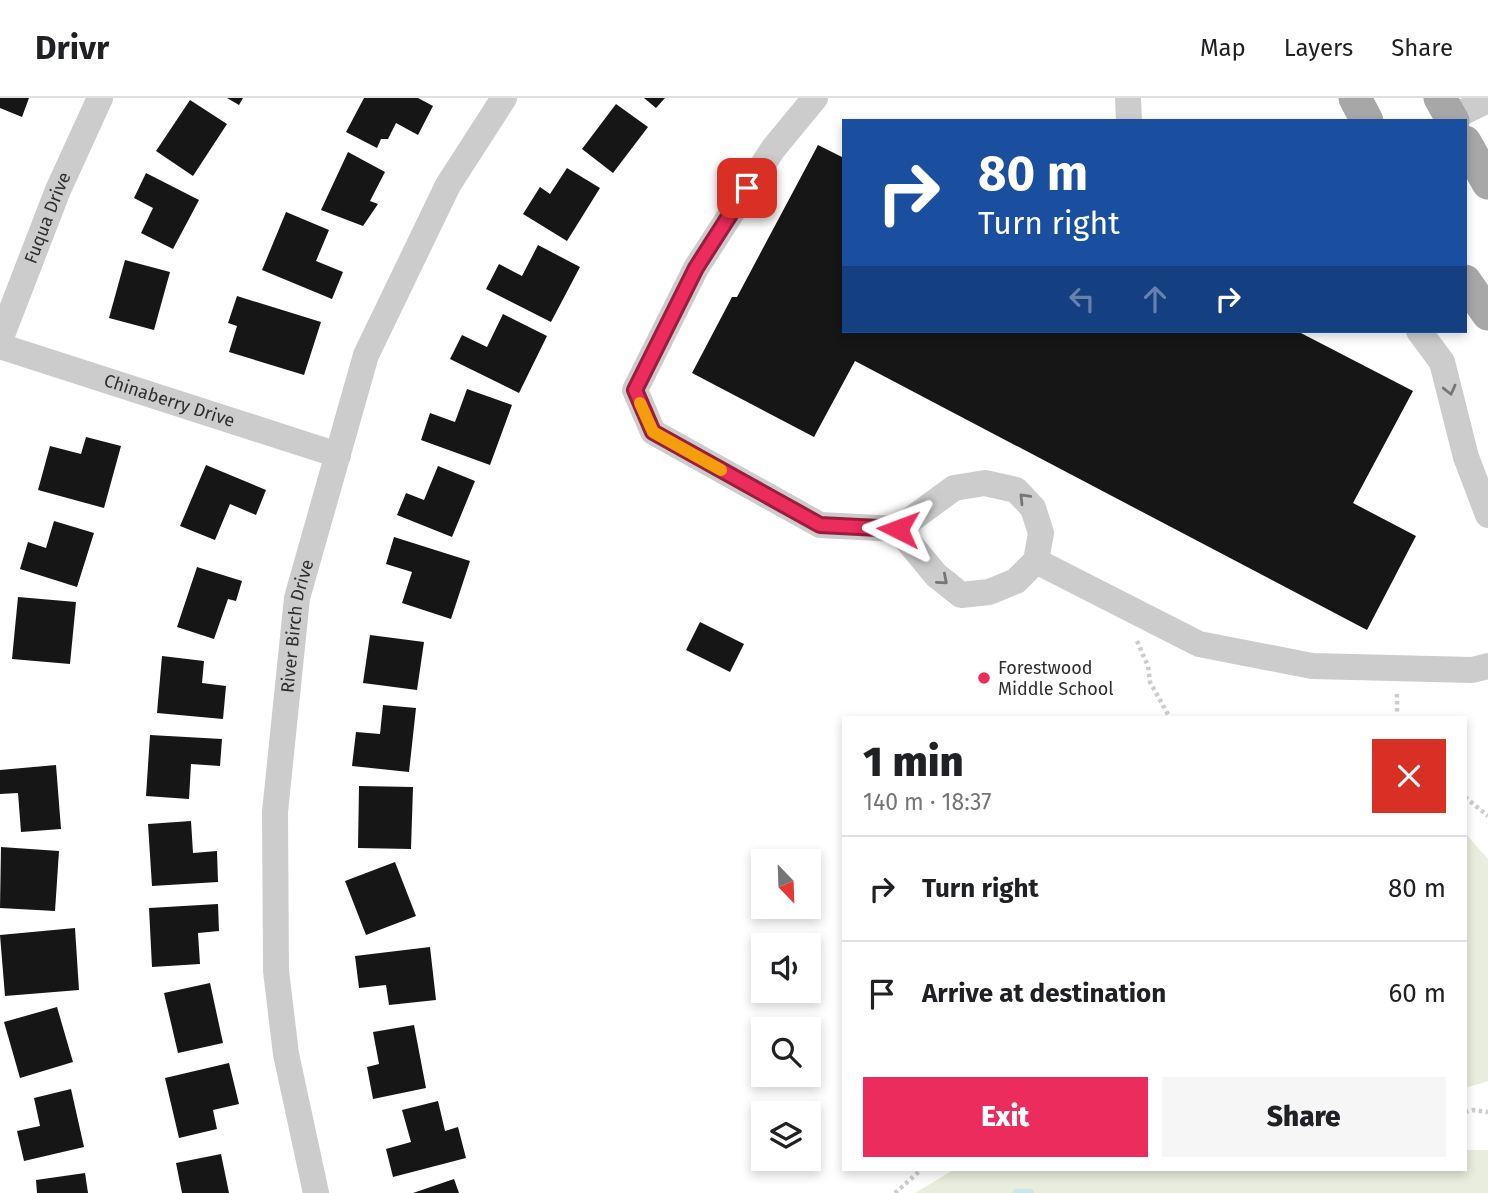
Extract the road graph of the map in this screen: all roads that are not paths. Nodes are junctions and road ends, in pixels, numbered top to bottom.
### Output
1 (100, 98) edge
2 (504, 98) edge
3 (815, 98) edge
4 (1128, 98) edge
5 (1355, 98) edge
6 (1488, 100) edge
7 (1129, 119) edge
8 (1366, 119) edge
9 (1452, 119) edge
10 (1467, 146) edge
11 (1488, 183) edge
12 (1467, 284) edge
13 (1488, 314) edge
14 (1421, 333) edge
15 (0, 340) edge
16 (0, 346) edge
17 (338, 454) junction
18 (1488, 515) edge
19 (898, 529) junction
20 (1035, 561) junction
21 (1488, 666) edge
22 (316, 1193) edge

1 - 15 street, Fuqua Drive
2 - 17 street, River Birch Drive
3 - 19 street
4 - 7 street
5 - 8 main road
6 - 9 street
10 - 11 main road
12 - 13 main road
14 -> 18 street
16 - 17 street, Chinaberry Drive
17 - 22 street, River Birch Drive
19 -> 20 street
20 -> 19 street
20 - 21 street

